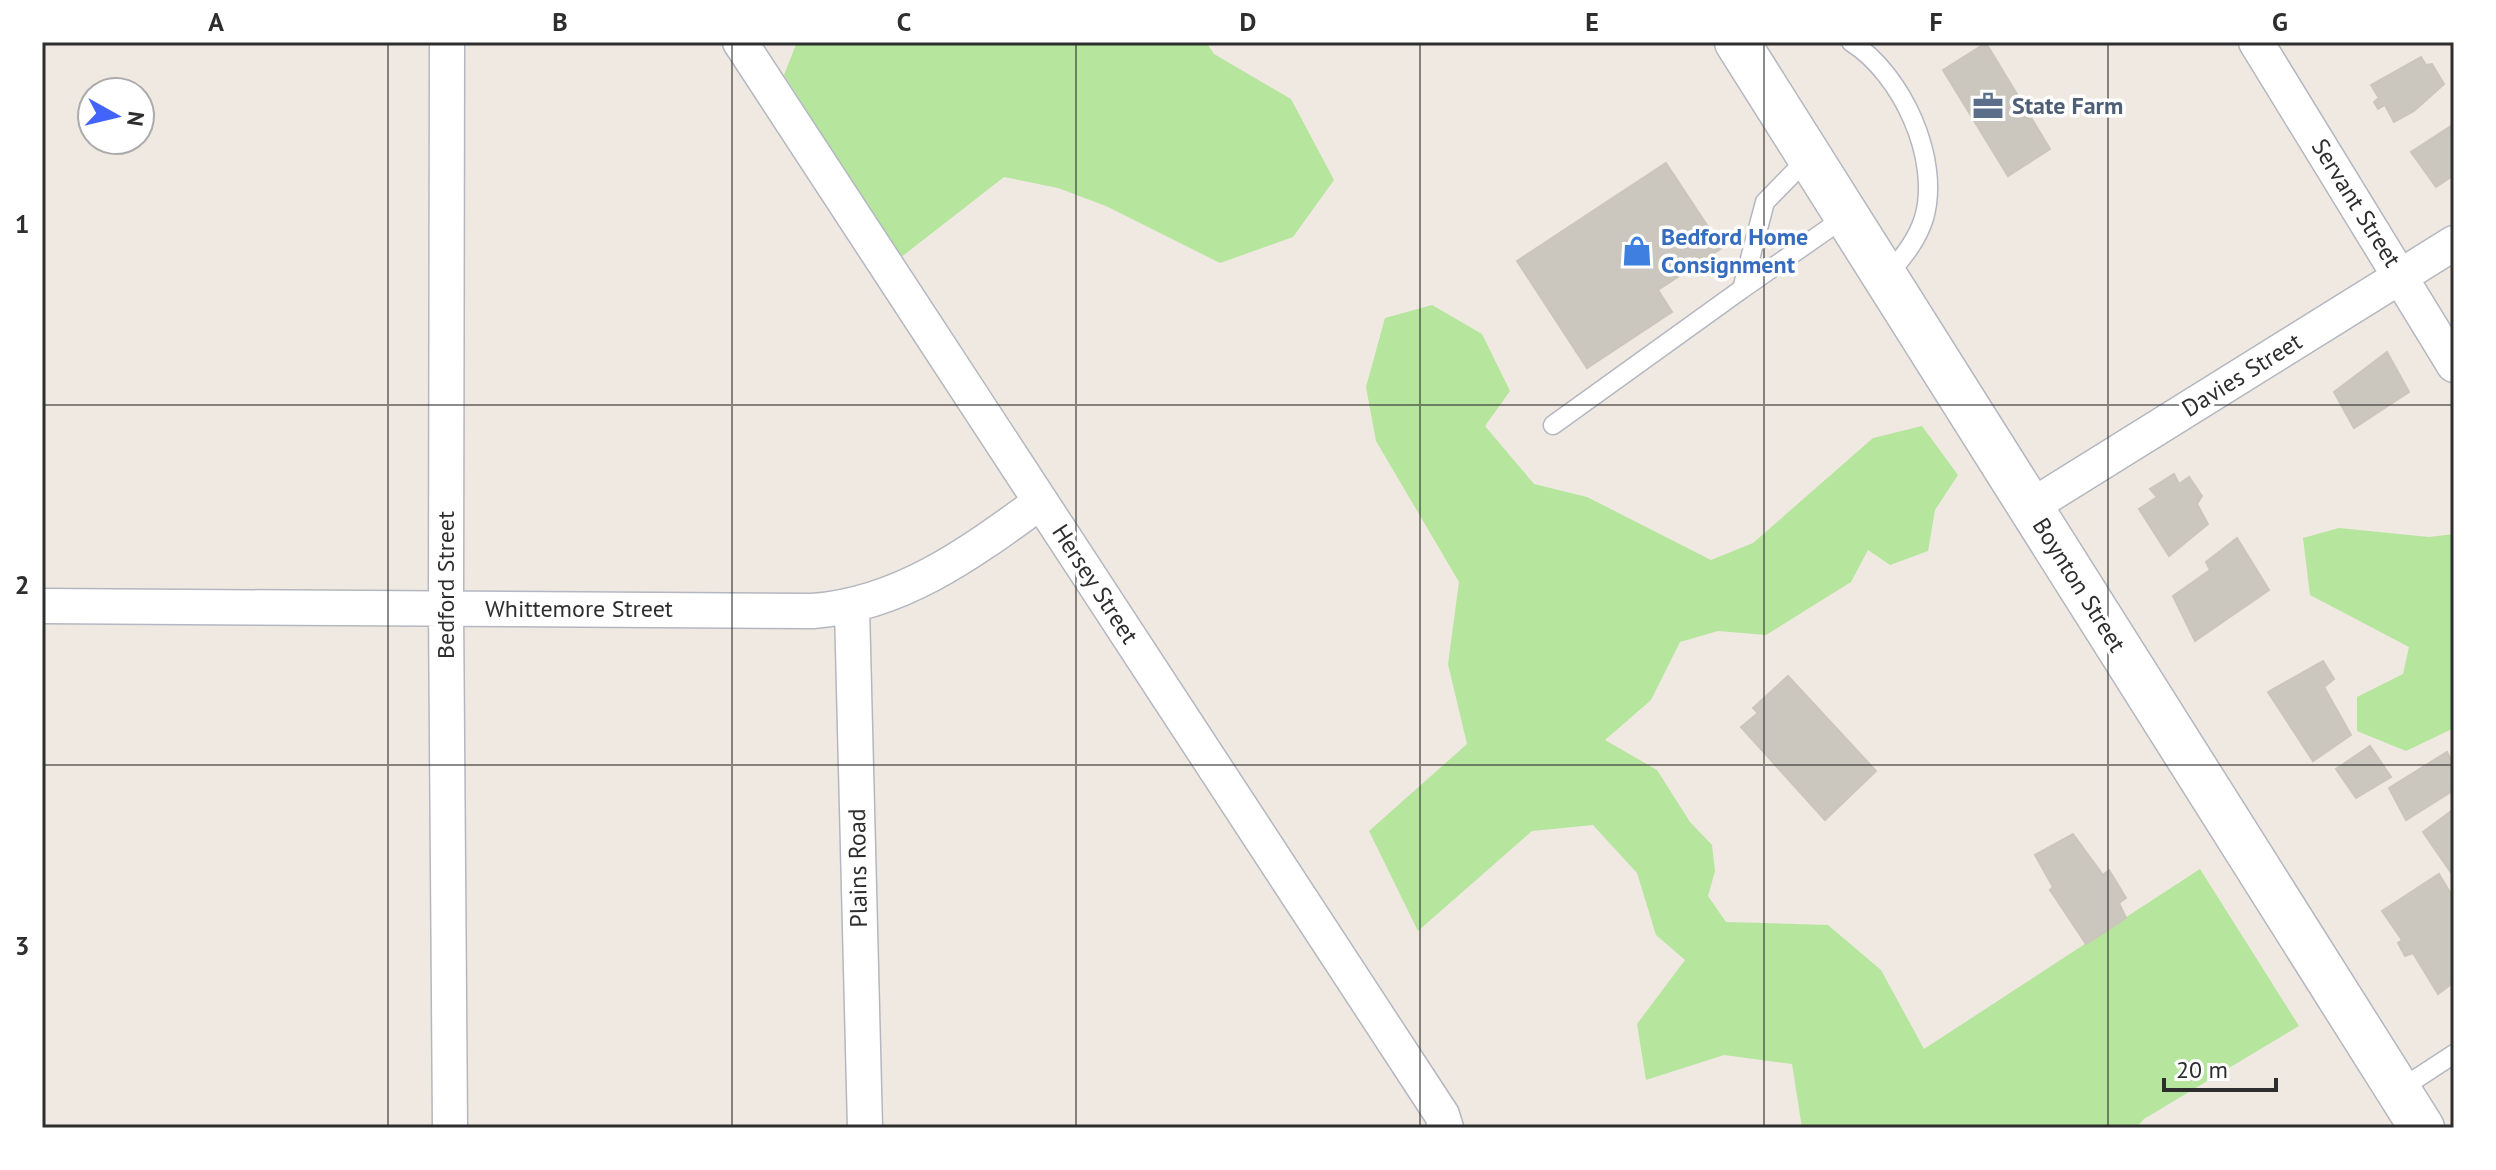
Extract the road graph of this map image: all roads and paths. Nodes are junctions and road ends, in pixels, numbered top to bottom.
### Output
1 (447, 42) edge
2 (740, 42) edge
3 (1737, 42) edge
4 (1851, 42) edge
5 (2256, 42) edge
6 (1810, 156) junction
7 (1848, 215) junction
8 (2454, 243) edge
9 (1887, 276) junction
10 (2402, 276) junction
11 (1742, 289) junction
12 (2454, 365) edge
13 (1553, 425) dead end
14 (1039, 503) junction
15 (2030, 507) junction
16 (42, 606) edge
17 (446, 608) junction
18 (852, 608) junction
19 (2454, 1054) edge
20 (2399, 1090) junction
21 (450, 1128) edge
22 (865, 1128) edge
23 (1446, 1128) edge
24 (2422, 1128) edge

1 - 17 street, Bedford Street
2 - 14 street, Hersey Street
3 - 6 street, Boynton Street
4 - 9 lane
5 - 10 street, Servant Street
6 - 7 street, Boynton Street
6 - 11 lane
7 - 9 street, Boynton Street
7 - 11 lane
8 - 10 street, Davies Street
9 - 15 street, Boynton Street
10 - 12 street, Servant Street
10 - 15 street, Davies Street
11 - 13 lane
14 - 18 street, Whittemore Street
14 - 23 street, Hersey Street
15 - 20 street, Boynton Street
16 - 17 street, Whittemore Street
17 - 18 street, Whittemore Street
17 - 21 street, Bedford Street
18 - 22 street, Plains Road
19 - 20 lane
20 - 24 street, Boynton Street

